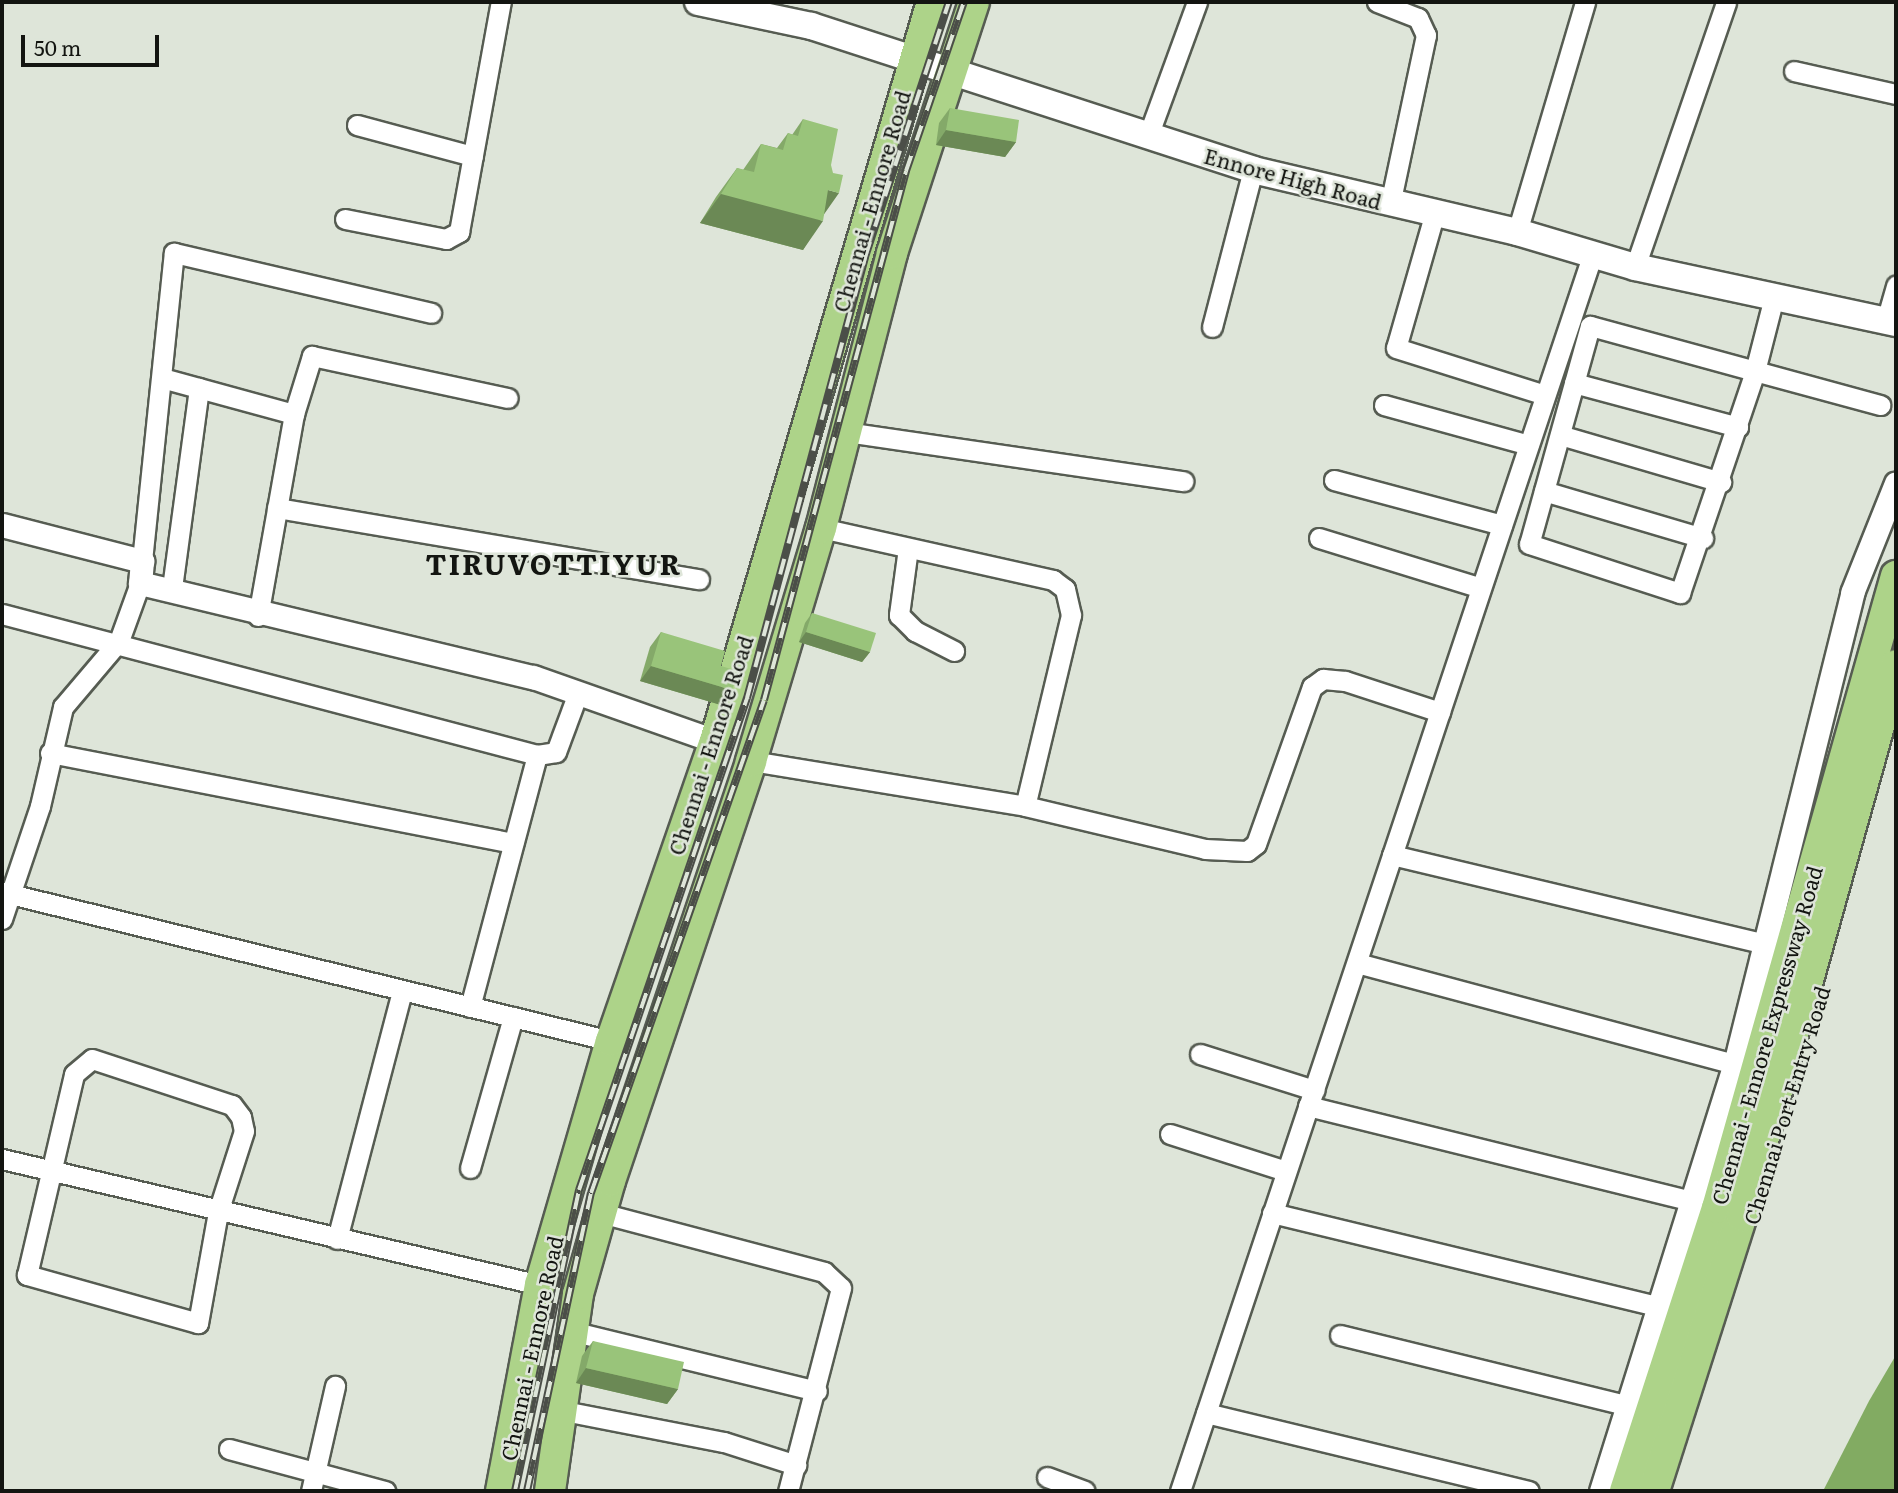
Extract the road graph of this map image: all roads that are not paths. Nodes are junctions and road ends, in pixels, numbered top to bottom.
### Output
1 (501, 2) edge
2 (698, 2) edge
3 (932, 2) edge
4 (974, 2) edge
5 (1197, 2) edge
6 (1377, 2) edge
7 (1585, 2) edge
8 (1726, 2) edge
9 (912, 59) junction
10 (1794, 71) dead end
11 (947, 72) junction
12 (1896, 94) edge
13 (357, 125) dead end
14 (1148, 136) junction
15 (473, 156) junction
16 (1253, 170) junction
17 (1390, 204) junction
18 (1435, 212) junction
19 (345, 219) dead end
20 (1517, 232) junction
21 (1592, 256) junction
22 (1635, 267) junction
23 (1896, 285) edge
24 (1774, 297) junction
25 (432, 313) dead end
26 (1891, 322) edge
27 (1212, 327) dead end
28 (1755, 371) junction
29 (162, 378) junction
30 (1574, 383) junction
31 (199, 388) junction
32 (1545, 395) junction
33 (508, 398) dead end
34 (1384, 405) dead end
35 (1880, 405) dead end
36 (294, 414) junction
37 (1738, 428) junction
38 (846, 432) junction
39 (1560, 435) junction
40 (1529, 445) junction
41 (1334, 480) dead end
42 (1183, 481) dead end
43 (1721, 482) junction
44 (1896, 483) edge
45 (1544, 491) junction
46 (277, 508) junction
47 (2, 525) edge
48 (1502, 525) junction
49 (821, 528) junction
50 (1319, 538) dead end
51 (1703, 538) junction
52 (908, 548) junction
53 (141, 572) junction
54 (1896, 576) edge
55 (699, 579) dead end
56 (1478, 587) junction
57 (172, 588) junction
58 (2, 614) edge
59 (258, 616) junction
60 (119, 641) junction
61 (954, 651) dead end
62 (1896, 665) edge
63 (578, 693) junction
64 (1440, 712) junction
65 (1896, 716) edge
66 (715, 741) junction
67 (50, 753) junction
68 (537, 755) junction
69 (751, 761) junction
70 (1026, 806) junction
71 (513, 843) junction
72 (1392, 855) junction
73 (6, 892) edge
74 (2, 919) edge
75 (1766, 944) junction
76 (1357, 963) junction
77 (402, 992) junction
78 (471, 1007) junction
79 (513, 1017) junction
80 (611, 1041) junction
81 (1200, 1054) dead end
82 (1735, 1064) junction
83 (1311, 1098) junction
84 (1170, 1134) dead end
85 (2, 1159) edge
86 (471, 1168) dead end
87 (49, 1171) junction
88 (1286, 1171) junction
89 (1695, 1202) junction
90 (218, 1212) junction
91 (1272, 1213) junction
92 (559, 1220) junction
93 (598, 1222) junction
94 (337, 1239) junction
95 (540, 1285) junction
96 (1662, 1307) junction
97 (571, 1331) junction
98 (1340, 1335) dead end
99 (335, 1386) dead end
100 (817, 1391) junction
101 (1629, 1406) junction
102 (564, 1411) junction
103 (1206, 1413) junction
104 (229, 1449) dead end
105 (796, 1465) junction
106 (1047, 1477) dead end
107 (312, 1482) edge
108 (552, 1490) edge
109 (385, 1491) edge
110 (501, 1491) edge
111 (788, 1491) edge
112 (1085, 1491) edge
113 (1180, 1491) edge
114 (1529, 1491) edge
115 (1601, 1491) edge
116 (1625, 1491) edge
117 (1654, 1491) edge
118 (1667, 1491) edge

1 - 15 street
2 - 9 main road, Ennore High Road
3 - 9 main road, Chennai - Ennore Road
4 - 11 main road, Chennai - Ennore Road
5 - 14 street
6 - 17 street
7 - 20 street
8 - 22 street
9 - 11 main road, Ennore High Road
9 - 66 main road, Chennai - Ennore Road
10 - 12 street
11 - 14 main road, Ennore High Road
11 - 38 main road, Chennai - Ennore Road
13 - 15 street
14 - 16 main road, Ennore High Road
15 - 19 street
16 - 17 main road, Ennore High Road
16 - 27 street
17 - 18 main road, Ennore High Road
18 - 20 main road, Ennore High Road
18 - 32 street
20 - 21 main road, Ennore High Road
21 - 22 main road, Ennore High Road
21 - 32 street
22 - 24 main road, Ennore High Road
23 - 26 street
24 - 26 main road, Ennore High Road
24 - 28 street
25 - 29 street
28 - 30 street
28 - 35 street
28 - 37 street
29 - 31 street
29 - 53 street
30 - 37 street
30 - 39 street
31 - 36 street
31 - 57 street
32 - 40 street
33 - 36 street
34 - 40 street
36 - 46 street
37 - 43 street
38 - 42 street
38 - 49 main road, Chennai - Ennore Road
39 - 43 street
39 - 45 street
40 - 48 street
41 - 48 street
43 - 51 street
44 - 75 street
45 - 51 street
45 - 51 street
46 - 55 street
46 - 59 street
47 - 53 street
48 - 56 street
49 - 52 street
49 - 69 main road, Chennai - Ennore Road
50 - 56 street
52 - 61 street
52 - 70 street
53 - 57 street
53 - 60 street
54 - 116 main road, Chennai - Ennore Expressway Road
56 - 64 street
57 - 59 street
58 - 60 street
59 - 63 street
60 - 67 street
60 - 68 street
62 - 117 main road, Chennai - Ennore Expressway Road
63 - 66 street
63 - 68 street
64 - 70 street
64 - 72 street
65 - 118 street, Chennai Port Entry Road
66 - 80 main road, Chennai - Ennore Road
67 - 71 street
67 - 73 street
68 - 71 street
69 - 70 street
69 - 93 main road, Chennai - Ennore Road
71 - 78 street
72 - 75 street
72 - 76 street
73 - 74 street
73 - 77 street
75 - 82 street
76 - 82 street
76 - 83 street
77 - 78 street
77 - 94 street
78 - 79 street
79 - 80 street
79 - 86 street
80 - 92 main road, Chennai - Ennore Road
81 - 83 street
82 - 89 street
83 - 88 street
83 - 89 street
84 - 88 street
85 - 87 street
87 - 90 street
87 - 90 street
87 - 90 street
88 - 91 street
89 - 96 street
90 - 94 street
91 - 96 street
91 - 103 street
92 - 93 main road
92 - 95 main road, Chennai - Ennore Road
93 - 97 main road, Chennai - Ennore Road
93 - 100 street
94 - 95 street
95 - 110 main road, Chennai - Ennore Road
96 - 101 street
97 - 100 street
97 - 102 main road, Chennai - Ennore Road
98 - 101 street
99 - 107 street
100 - 105 street
101 - 115 street
102 - 105 street
102 - 108 main road, Chennai - Ennore Road
103 - 113 street
103 - 114 street
104 - 107 street
105 - 111 street
106 - 112 street
107 - 109 street

